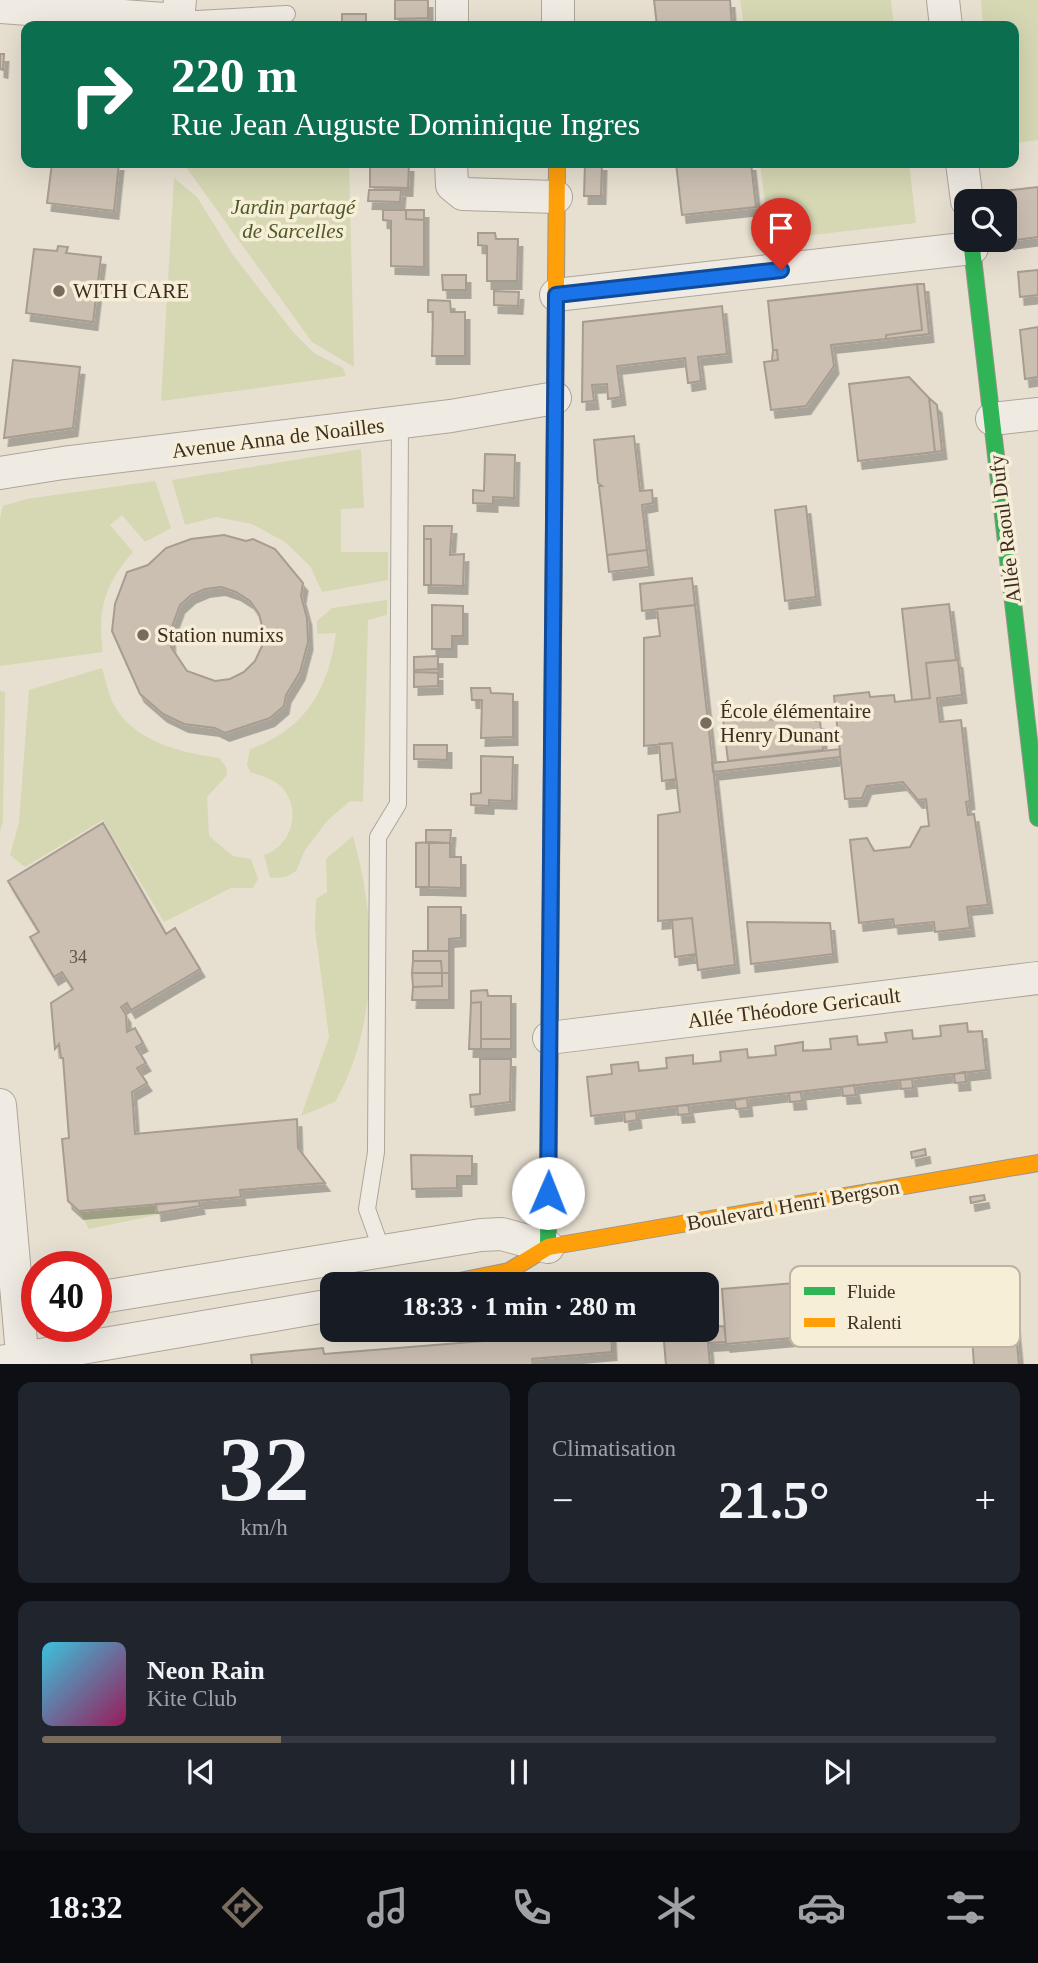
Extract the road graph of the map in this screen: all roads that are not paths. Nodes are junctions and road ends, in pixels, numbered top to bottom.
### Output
1 (452, 0) edge
2 (558, 0) edge
3 (943, 0) edge
4 (0, 8) edge
5 (179, 10) edge
6 (287, 14) dead end
7 (452, 21) edge
8 (558, 21) edge
9 (945, 21) edge
10 (451, 168) edge
11 (557, 168) edge
12 (963, 168) edge
13 (965, 189) edge
14 (556, 197) junction
15 (954, 246) edge
16 (973, 252) edge
17 (556, 295) junction
18 (555, 398) junction
19 (1038, 414) edge
20 (992, 419) junction
21 (400, 422) junction
22 (0, 473) edge
23 (1038, 818) edge
24 (1038, 978) edge
25 (549, 1038) junction
26 (0, 1105) edge
27 (0, 1112) edge
28 (1038, 1163) edge
29 (548, 1247) junction
30 (382, 1251) junction
31 (504, 1272) edge
32 (112, 1295) edge
33 (320, 1307) edge
34 (18, 1312) edge
35 (15, 1362) edge

1 - 7 street
2 - 8 street
3 - 9 street
4 - 5 street
5 - 6 lane
10 - 14 street
11 - 14 street
12 - 13 street
14 - 17 street
15 - 17 street
16 - 20 street, Allée Raoul Dufy
17 - 18 street
18 - 21 street, Avenue Anna de Noailles
18 - 25 street
19 - 20 street
20 - 23 street, Allée Raoul Dufy
21 - 22 street, Avenue Anna de Noailles
21 - 30 lane
24 - 25 street, Allée Théodore Gericault
25 - 29 street
26 - 27 street
27 - 34 street
28 - 29 street, Boulevard Henri Bergson
29 - 30 street, Boulevard Henri Bergson
29 - 31 street, Boulevard Henri Bergson
30 - 32 street, Boulevard Henri Bergson
33 - 35 street
34 - 35 street

